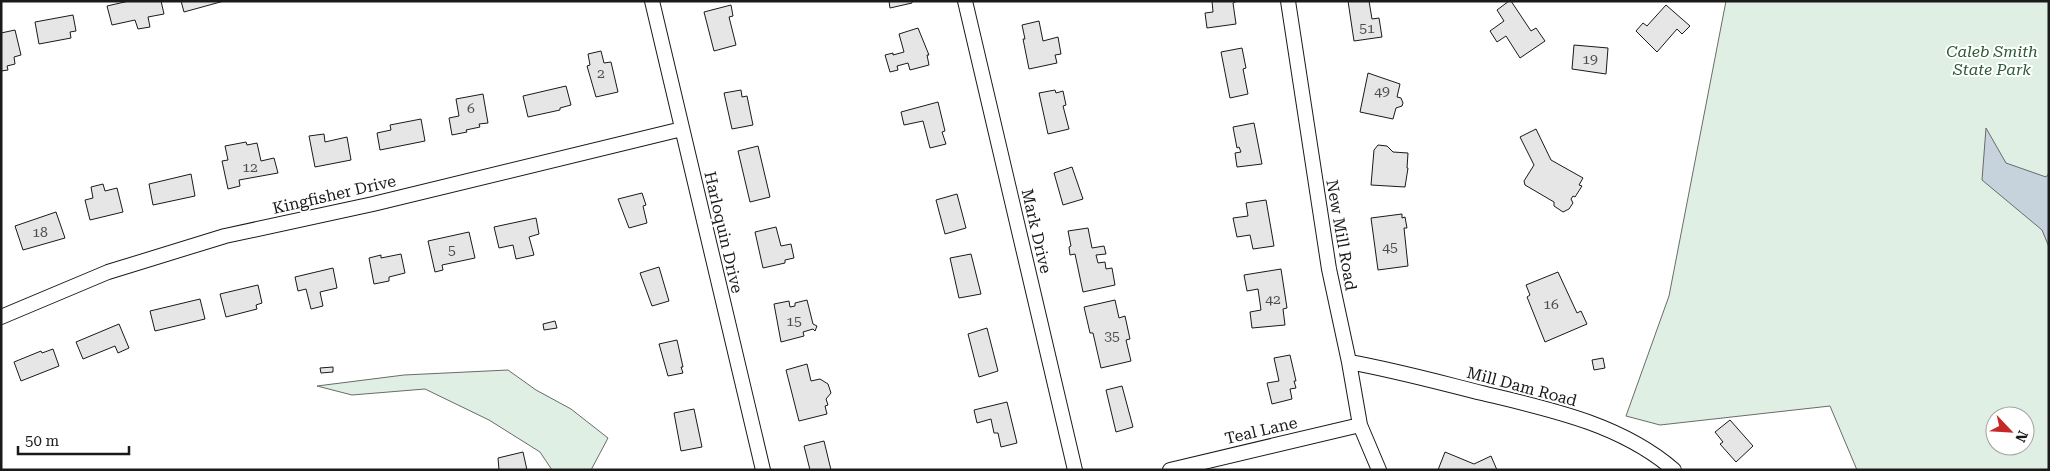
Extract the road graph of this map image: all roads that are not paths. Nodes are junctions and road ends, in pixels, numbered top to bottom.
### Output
1 (652, 1) edge
2 (965, 1) edge
3 (1288, 1) edge
4 (682, 129) junction
5 (1, 316) edge
6 (1349, 362) junction
7 (1360, 425) junction
8 (763, 470) edge
9 (1075, 470) edge
10 (1170, 470) edge
11 (1379, 470) edge
12 (1674, 470) edge

1 - 4 street, Harloquin Drive
2 - 9 street, Mark Drive
3 - 6 street, New Mill Road
4 - 5 street, Kingfisher Drive
4 - 8 street, Harloquin Drive
6 - 7 street, New Mill Road
6 - 12 street, Mill Dam Road
7 - 10 street, Teal Lane
7 - 11 street, New Mill Road

